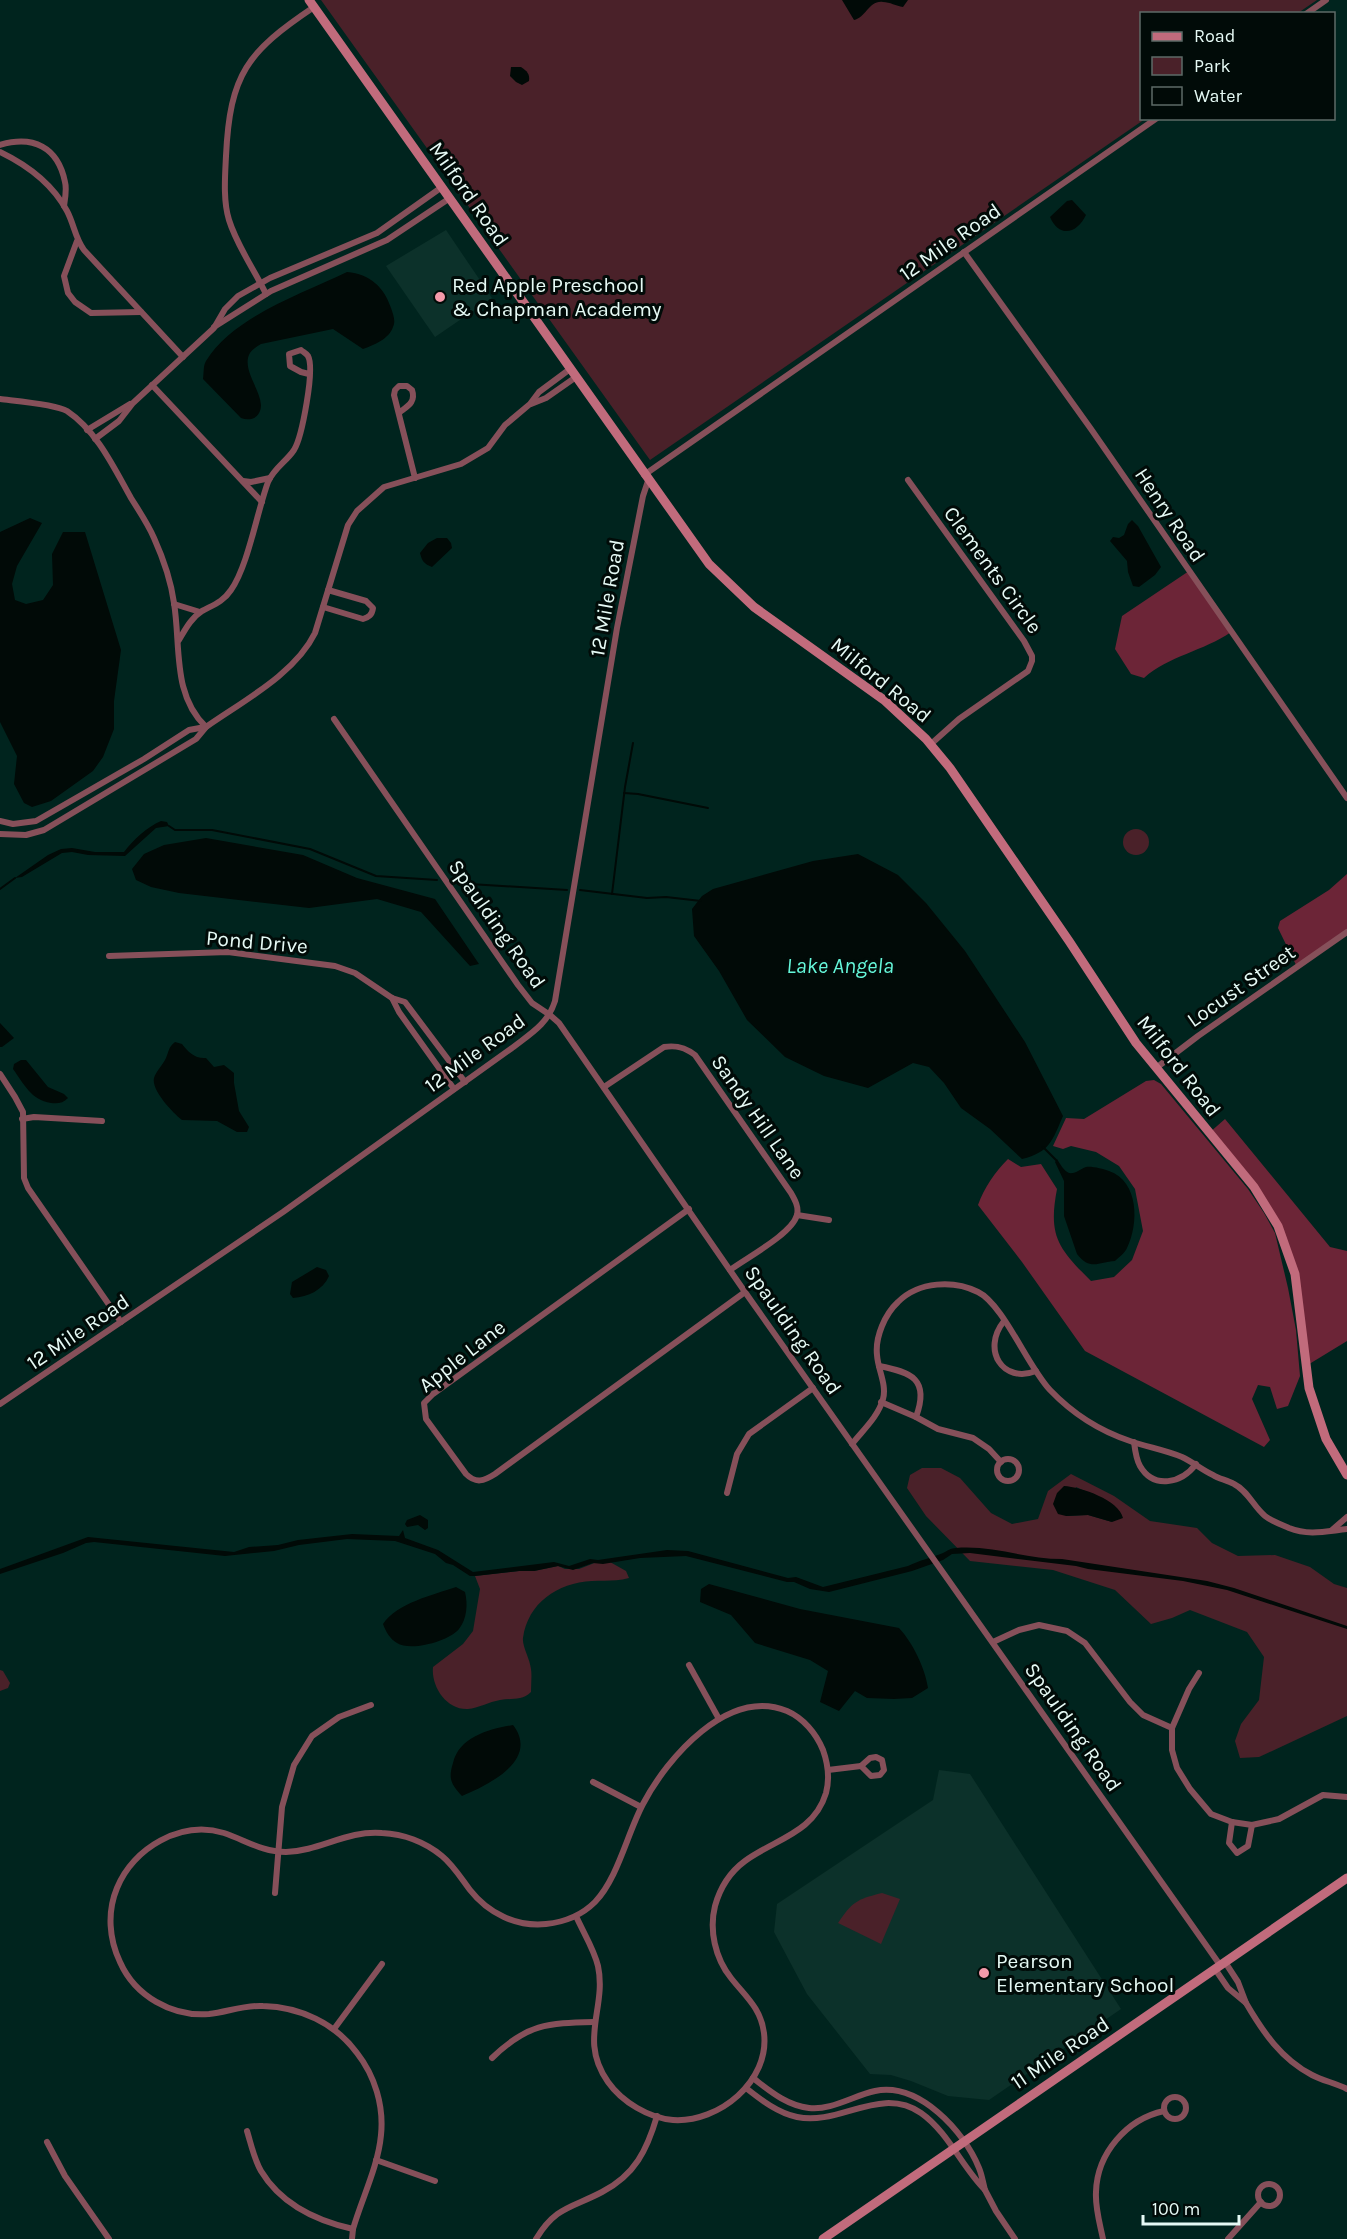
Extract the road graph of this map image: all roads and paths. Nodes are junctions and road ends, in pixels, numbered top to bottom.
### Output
1 (1326, 0) edge
2 (311, 4) edge
3 (1309, 12) edge
4 (1154, 120) edge
5 (0, 145) edge
6 (0, 152) edge
7 (442, 187) junction
8 (450, 198) junction
9 (64, 207) junction
10 (77, 241) junction
11 (964, 252) junction
12 (261, 282) junction
13 (266, 294) junction
14 (141, 312) junction
15 (214, 328) junction
16 (183, 357) junction
17 (570, 369) junction
18 (309, 374) dead end
19 (576, 377) junction
20 (152, 385) junction
21 (0, 399) edge
22 (133, 403) junction
23 (530, 404) junction
24 (399, 412) dead end
25 (87, 430) junction
26 (95, 439) junction
27 (415, 477) junction
28 (270, 478) junction
29 (646, 478) junction
30 (908, 480) dead end
31 (242, 481) junction
32 (261, 502) junction
33 (328, 590) junction
34 (174, 604) junction
35 (323, 607) junction
36 (200, 612) junction
37 (179, 640) junction
38 (334, 719) dead end
39 (206, 727) junction
40 (931, 744) junction
41 (1347, 798) edge
42 (0, 821) edge
43 (0, 834) edge
44 (1347, 932) edge
45 (109, 956) dead end
46 (392, 998) junction
47 (550, 1015) junction
48 (436, 1042) junction
49 (427, 1049) junction
50 (1156, 1068) junction
51 (0, 1074) edge
52 (465, 1082) junction
53 (604, 1088) junction
54 (454, 1089) junction
55 (22, 1119) junction
56 (102, 1121) dead end
57 (689, 1209) junction
58 (797, 1215) junction
59 (829, 1220) dead end
60 (730, 1269) junction
61 (745, 1292) junction
62 (1004, 1321) junction
63 (121, 1322) junction
64 (879, 1366) junction
65 (1036, 1371) junction
66 (813, 1388) junction
67 (881, 1402) junction
68 (0, 1404) edge
69 (916, 1417) junction
70 (1134, 1442) junction
71 (852, 1444) junction
72 (1001, 1462) dead end
73 (1196, 1464) junction
74 (1347, 1475) edge
75 (726, 1493) dead end
76 (1347, 1517) edge
77 (1347, 1529) edge
78 (1332, 1531) junction
79 (993, 1642) junction
80 (689, 1665) dead end
81 (1198, 1673) dead end
82 (370, 1705) dead end
83 (719, 1719) junction
84 (1172, 1728) junction
85 (861, 1766) dead end
86 (828, 1770) junction
87 (593, 1782) dead end
88 (1347, 1797) edge
89 (641, 1807) junction
90 (1232, 1822) junction
91 (1252, 1825) junction
92 (280, 1852) junction
93 (1347, 1878) edge
94 (275, 1893) dead end
95 (576, 1916) junction
96 (382, 1964) dead end
97 (1220, 1965) junction
98 (1246, 2003) junction
99 (594, 2022) junction
100 (334, 2029) junction
101 (492, 2058) dead end
102 (753, 2078) junction
103 (746, 2088) junction
104 (1347, 2089) edge
105 (857, 2096) junction
106 (785, 2101) junction
107 (929, 2105) junction
108 (861, 2106) junction
109 (811, 2109) junction
110 (780, 2111) junction
111 (1164, 2111) dead end
112 (921, 2113) junction
113 (657, 2116) junction
114 (813, 2119) junction
115 (247, 2131) dead end
116 (47, 2142) dead end
117 (963, 2142) junction
118 (952, 2149) junction
119 (376, 2160) junction
120 (435, 2181) dead end
121 (985, 2190) junction
122 (1261, 2202) dead end
123 (353, 2229) junction
124 (109, 2239) edge
125 (352, 2239) edge
126 (536, 2239) edge
127 (823, 2239) edge
128 (1015, 2239) edge
129 (1103, 2239) edge
130 (1228, 2239) edge

1 - 3 street
2 - 7 street, Milford Road
2 - 12 street
4 - 11 street, 12 Mile Road
5 - 9 street
6 - 9 street
7 - 8 street, Milford Road
7 - 12 street
8 - 13 street
8 - 17 street, Milford Road
9 - 10 street
10 - 14 street
10 - 14 street
11 - 29 street, 12 Mile Road
11 - 41 street, Henry Road
12 - 13 street
12 - 15 street
13 - 15 street
14 - 16 street
15 - 16 street
16 - 20 street
17 - 19 street, Milford Road
17 - 23 street
18 - 28 street
19 - 23 street
19 - 29 street, Milford Road
20 - 22 street
20 - 31 street
21 - 25 street
22 - 25 street
22 - 26 street
23 - 27 street
24 - 27 street
25 - 26 street
26 - 34 street
27 - 33 street
28 - 31 street
28 - 32 street
29 - 40 street, Milford Road
29 - 47 street, 12 Mile Road
30 - 40 street, Clements Circle
31 - 32 street
32 - 36 street
33 - 35 street
33 - 35 street
34 - 36 street
34 - 37 street
35 - 39 street
36 - 37 street
37 - 39 street
38 - 47 street, Spaulding Road
39 - 42 street
39 - 43 street
40 - 50 street, Milford Road
44 - 50 street, Locust Street
45 - 46 street, Pond Drive
46 - 48 street, Pond Drive
46 - 49 street, Pond Drive
47 - 52 street, 12 Mile Road
47 - 53 street, Spaulding Road
48 - 49 street
48 - 52 street, Pond Drive
49 - 54 street, Pond Drive
50 - 74 street, Milford Road
51 - 55 street
52 - 54 street, 12 Mile Road
53 - 57 street, Spaulding Road
53 - 58 street, Sandy Hill Lane
54 - 63 street, 12 Mile Road
55 - 56 street
55 - 63 street
57 - 60 street, Spaulding Road
57 - 61 street, Apple Lane
58 - 59 street
58 - 60 street
60 - 61 street, Spaulding Road
61 - 66 street, Spaulding Road
62 - 64 street
62 - 65 street
62 - 65 street
63 - 68 street, 12 Mile Road
64 - 67 street
64 - 69 street
65 - 70 street
66 - 71 street, Spaulding Road
66 - 75 street
67 - 69 street
67 - 71 street
69 - 72 street
70 - 73 street
70 - 73 street
71 - 79 street, Spaulding Road
73 - 78 street
76 - 78 street
77 - 78 street
79 - 84 street
79 - 97 street, Spaulding Road
80 - 83 street
81 - 84 street
82 - 92 street
83 - 86 street
83 - 89 street
84 - 90 street
85 - 86 street
86 - 102 street
87 - 89 street
88 - 91 street
89 - 95 street
90 - 91 street
90 - 91 street
92 - 94 street
92 - 95 street
92 - 100 street
93 - 97 street, 11 Mile Road
95 - 99 street
96 - 100 street
97 - 98 street
97 - 98 street
97 - 117 street, 11 Mile Road
98 - 104 street
99 - 101 street
99 - 113 street
100 - 119 street
102 - 103 street
102 - 106 street
103 - 110 street
103 - 113 street
105 - 107 street
105 - 108 street
105 - 109 street
106 - 109 street
106 - 110 street
107 - 112 street
107 - 117 street
108 - 112 street
108 - 114 street
109 - 114 street
110 - 114 street
111 - 129 street
112 - 118 street
113 - 126 street
115 - 123 street
116 - 124 street
117 - 118 street, 11 Mile Road
117 - 121 street
118 - 121 street
118 - 127 street, 11 Mile Road
119 - 120 street
119 - 123 street
121 - 128 street
122 - 130 street
123 - 125 street

